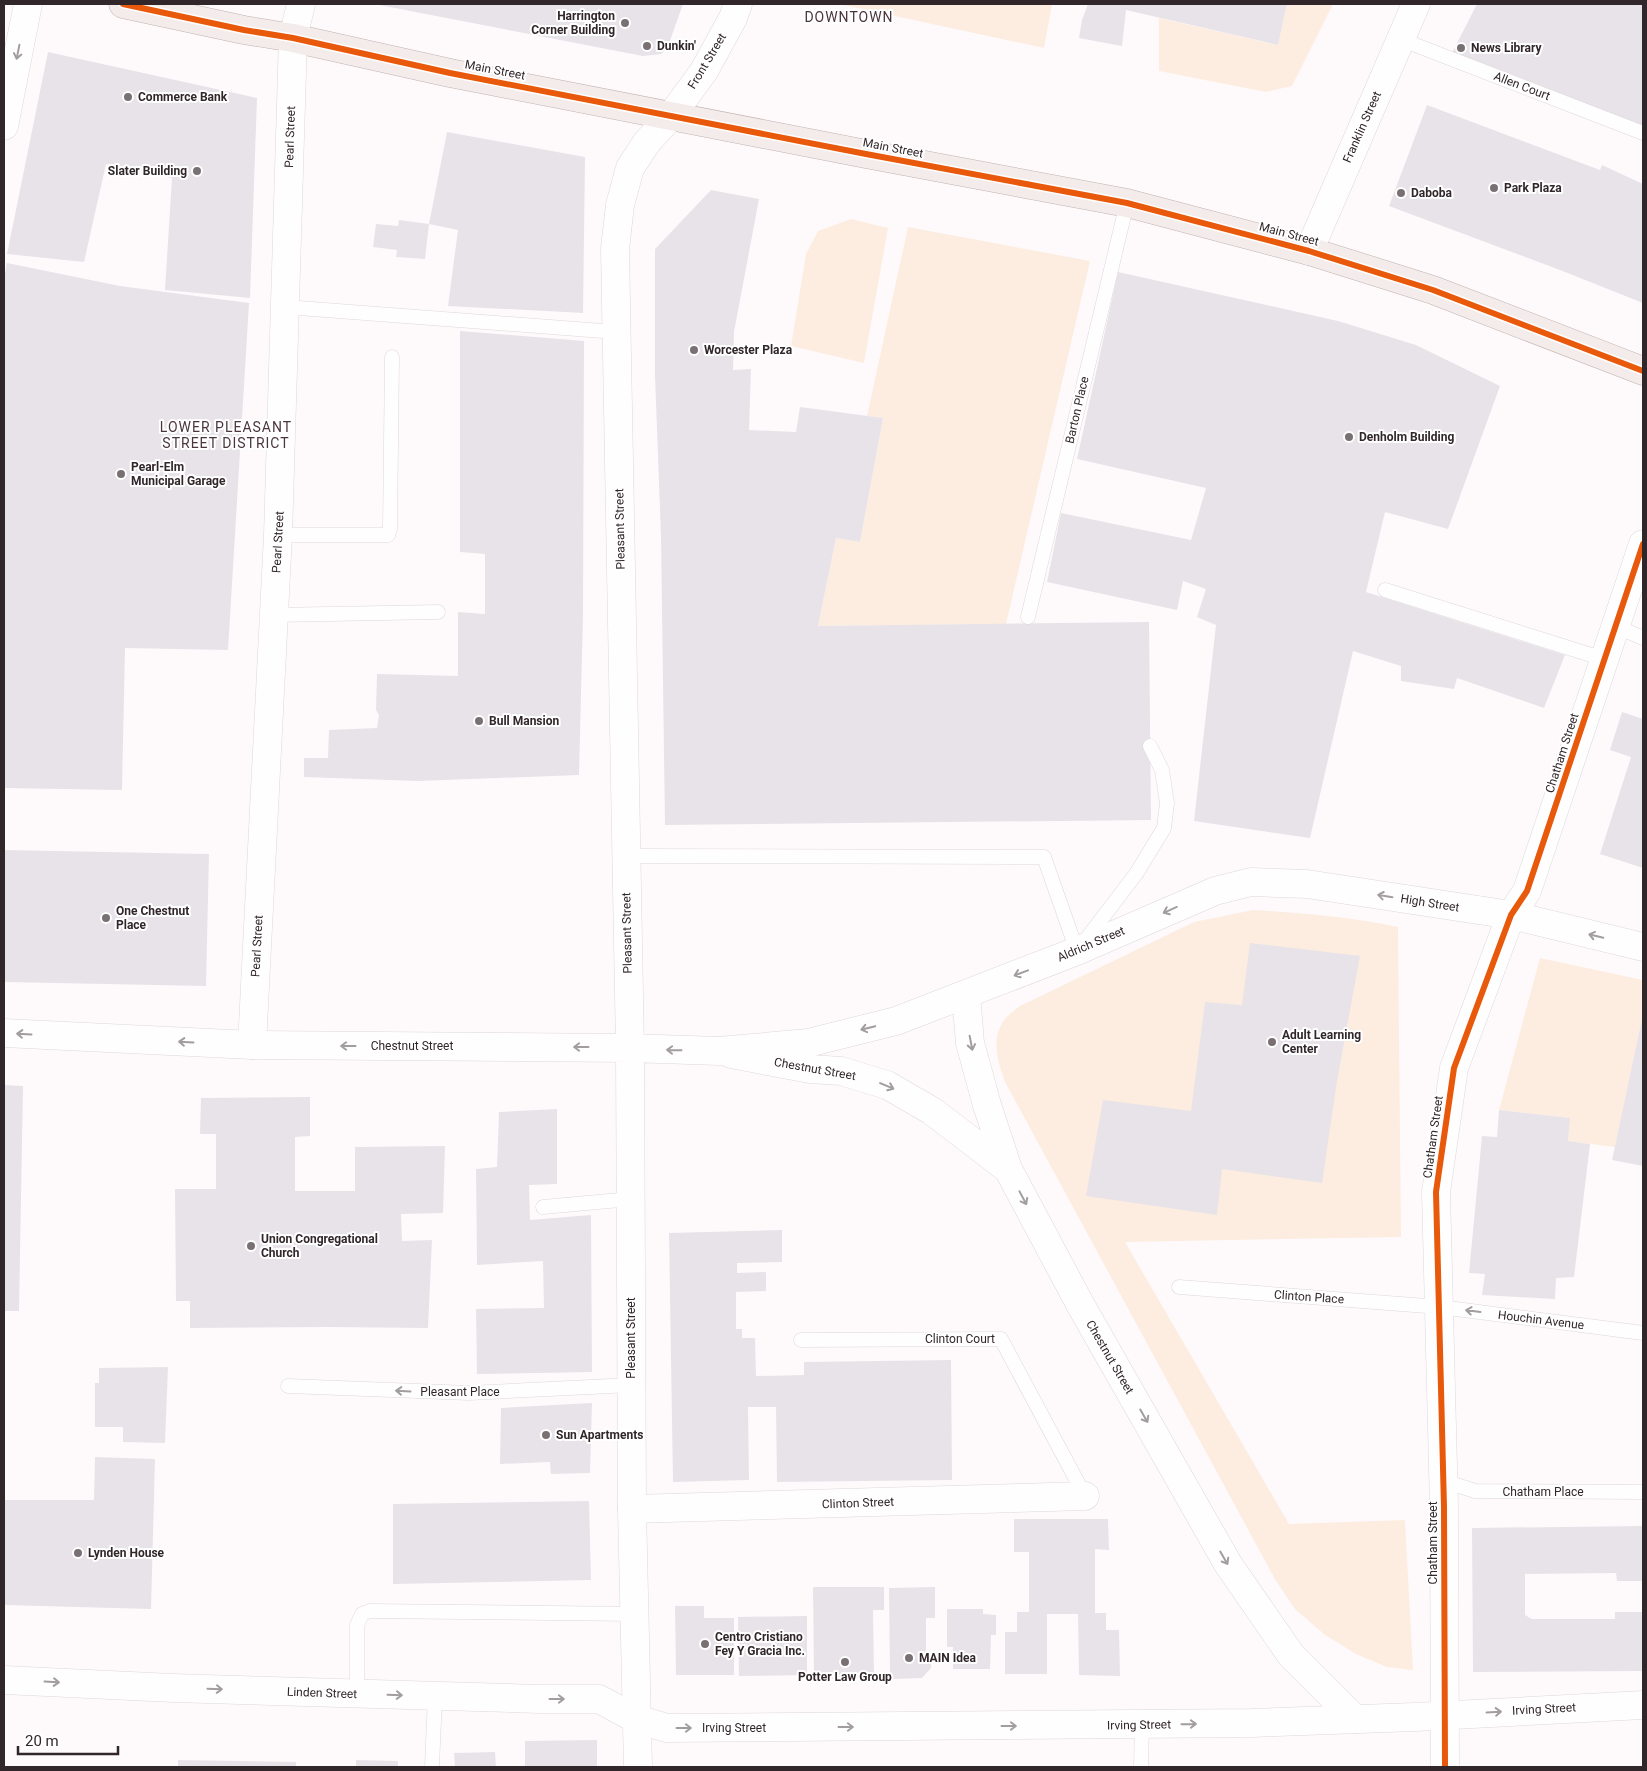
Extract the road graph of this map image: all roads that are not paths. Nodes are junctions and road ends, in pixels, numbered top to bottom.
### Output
1 (28, 4) edge
2 (123, 4) edge
3 (301, 4) edge
4 (738, 4) edge
5 (1416, 4) edge
6 (293, 38) junction
7 (1400, 39) junction
8 (671, 116) junction
9 (4, 126) edge
10 (1643, 133) edge
11 (1127, 203) junction
12 (1309, 251) junction
13 (285, 307) junction
14 (616, 332) junction
15 (392, 357) dead end
16 (1643, 371) edge
17 (278, 535) junction
18 (1643, 544) edge
19 (1386, 590) dead end
20 (438, 612) dead end
21 (274, 615) junction
22 (1028, 618) dead end
23 (1615, 626) junction
24 (1643, 638) edge
25 (1604, 659) junction
26 (1150, 746) dead end
27 (626, 856) junction
28 (1215, 891) joint
29 (1511, 915) junction
30 (1643, 947) edge
31 (1077, 951) junction
32 (966, 995) junction
33 (4, 1033) edge
34 (252, 1045) junction
35 (630, 1048) junction
36 (719, 1051) junction
37 (1008, 1169) junction
38 (631, 1199) junction
39 (543, 1207) dead end
40 (1179, 1287) dead end
41 (1440, 1307) junction
42 (1643, 1333) edge
43 (801, 1340) dead end
44 (631, 1385) junction
45 (288, 1386) dead end
46 (1444, 1481) junction
47 (1643, 1492) edge
48 (1085, 1496) joint
49 (632, 1509) junction
50 (633, 1614) junction
51 (4, 1680) edge
52 (357, 1694) junction
53 (435, 1696) junction
54 (1643, 1705) edge
55 (1445, 1715) junction
56 (636, 1719) junction
57 (1355, 1719) junction
58 (1142, 1725) junction
59 (432, 1767) edge
60 (638, 1767) edge
61 (1141, 1767) edge
62 (1445, 1767) edge

1 -> 9 main road
2 - 6 main road, Main Street
3 - 6 main road, Pearl Street
4 - 8 main road, Front Street
5 - 7 main road, Franklin Street
6 - 8 main road, Main Street
6 - 13 main road, Pearl Street
7 - 10 lane, Allen Court
7 - 12 main road, Franklin Street
8 - 11 main road, Main Street
8 - 14 main road, Pleasant Street
11 - 12 main road, Main Street
11 - 22 lane, Barton Place
12 - 16 main road, Main Street
13 - 14 lane
13 - 17 main road, Pearl Street
14 - 27 main road, Pleasant Street
15 - 17 lane
17 - 21 main road, Pearl Street
18 - 23 main road, Chatham Street
19 - 25 lane
20 - 21 lane
21 - 34 main road, Pearl Street
23 - 24 lane
23 - 25 main road, Chatham Street
25 - 29 main road, Chatham Street
26 - 31 lane
27 - 31 lane
27 - 35 main road, Pleasant Street
29 -> 28 main road, High Street
28 -> 31 main road, Aldrich Street
30 -> 29 main road, High Street
29 - 41 main road, Chatham Street
31 -> 32 main road, Aldrich Street
32 -> 36 main road, Aldrich Street
32 -> 37 main road
34 -> 33 main road, Chestnut Street
35 -> 34 main road, Chestnut Street
36 -> 35 main road, Chestnut Street
35 - 38 main road, Pleasant Street
36 -> 37 main road, Chestnut Street
37 -> 57 main road, Chestnut Street
38 - 39 lane
38 - 44 main road, Pleasant Street
40 - 41 lane, Clinton Place
42 -> 41 lane, Houchin Avenue
41 - 46 main road, Chatham Street
43 - 48 lane, Clinton Court
44 -> 45 lane, Pleasant Place
44 - 49 main road, Pleasant Street
46 - 47 lane, Chatham Place
46 - 55 main road, Chatham Street
48 - 49 main road, Clinton Street
49 - 50 main road, Pleasant Street
50 - 52 lane
50 - 56 main road, Pleasant Street
51 -> 52 main road, Linden Street
52 -> 53 main road, Linden Street
53 -> 56 main road, Linden Street
53 - 59 lane
55 -> 54 main road, Irving Street
55 - 57 main road, Irving Street
55 - 62 main road, Chatham Street
56 -> 58 main road, Irving Street
56 - 60 main road, Pleasant Street
58 -> 57 main road, Irving Street
58 - 61 lane

